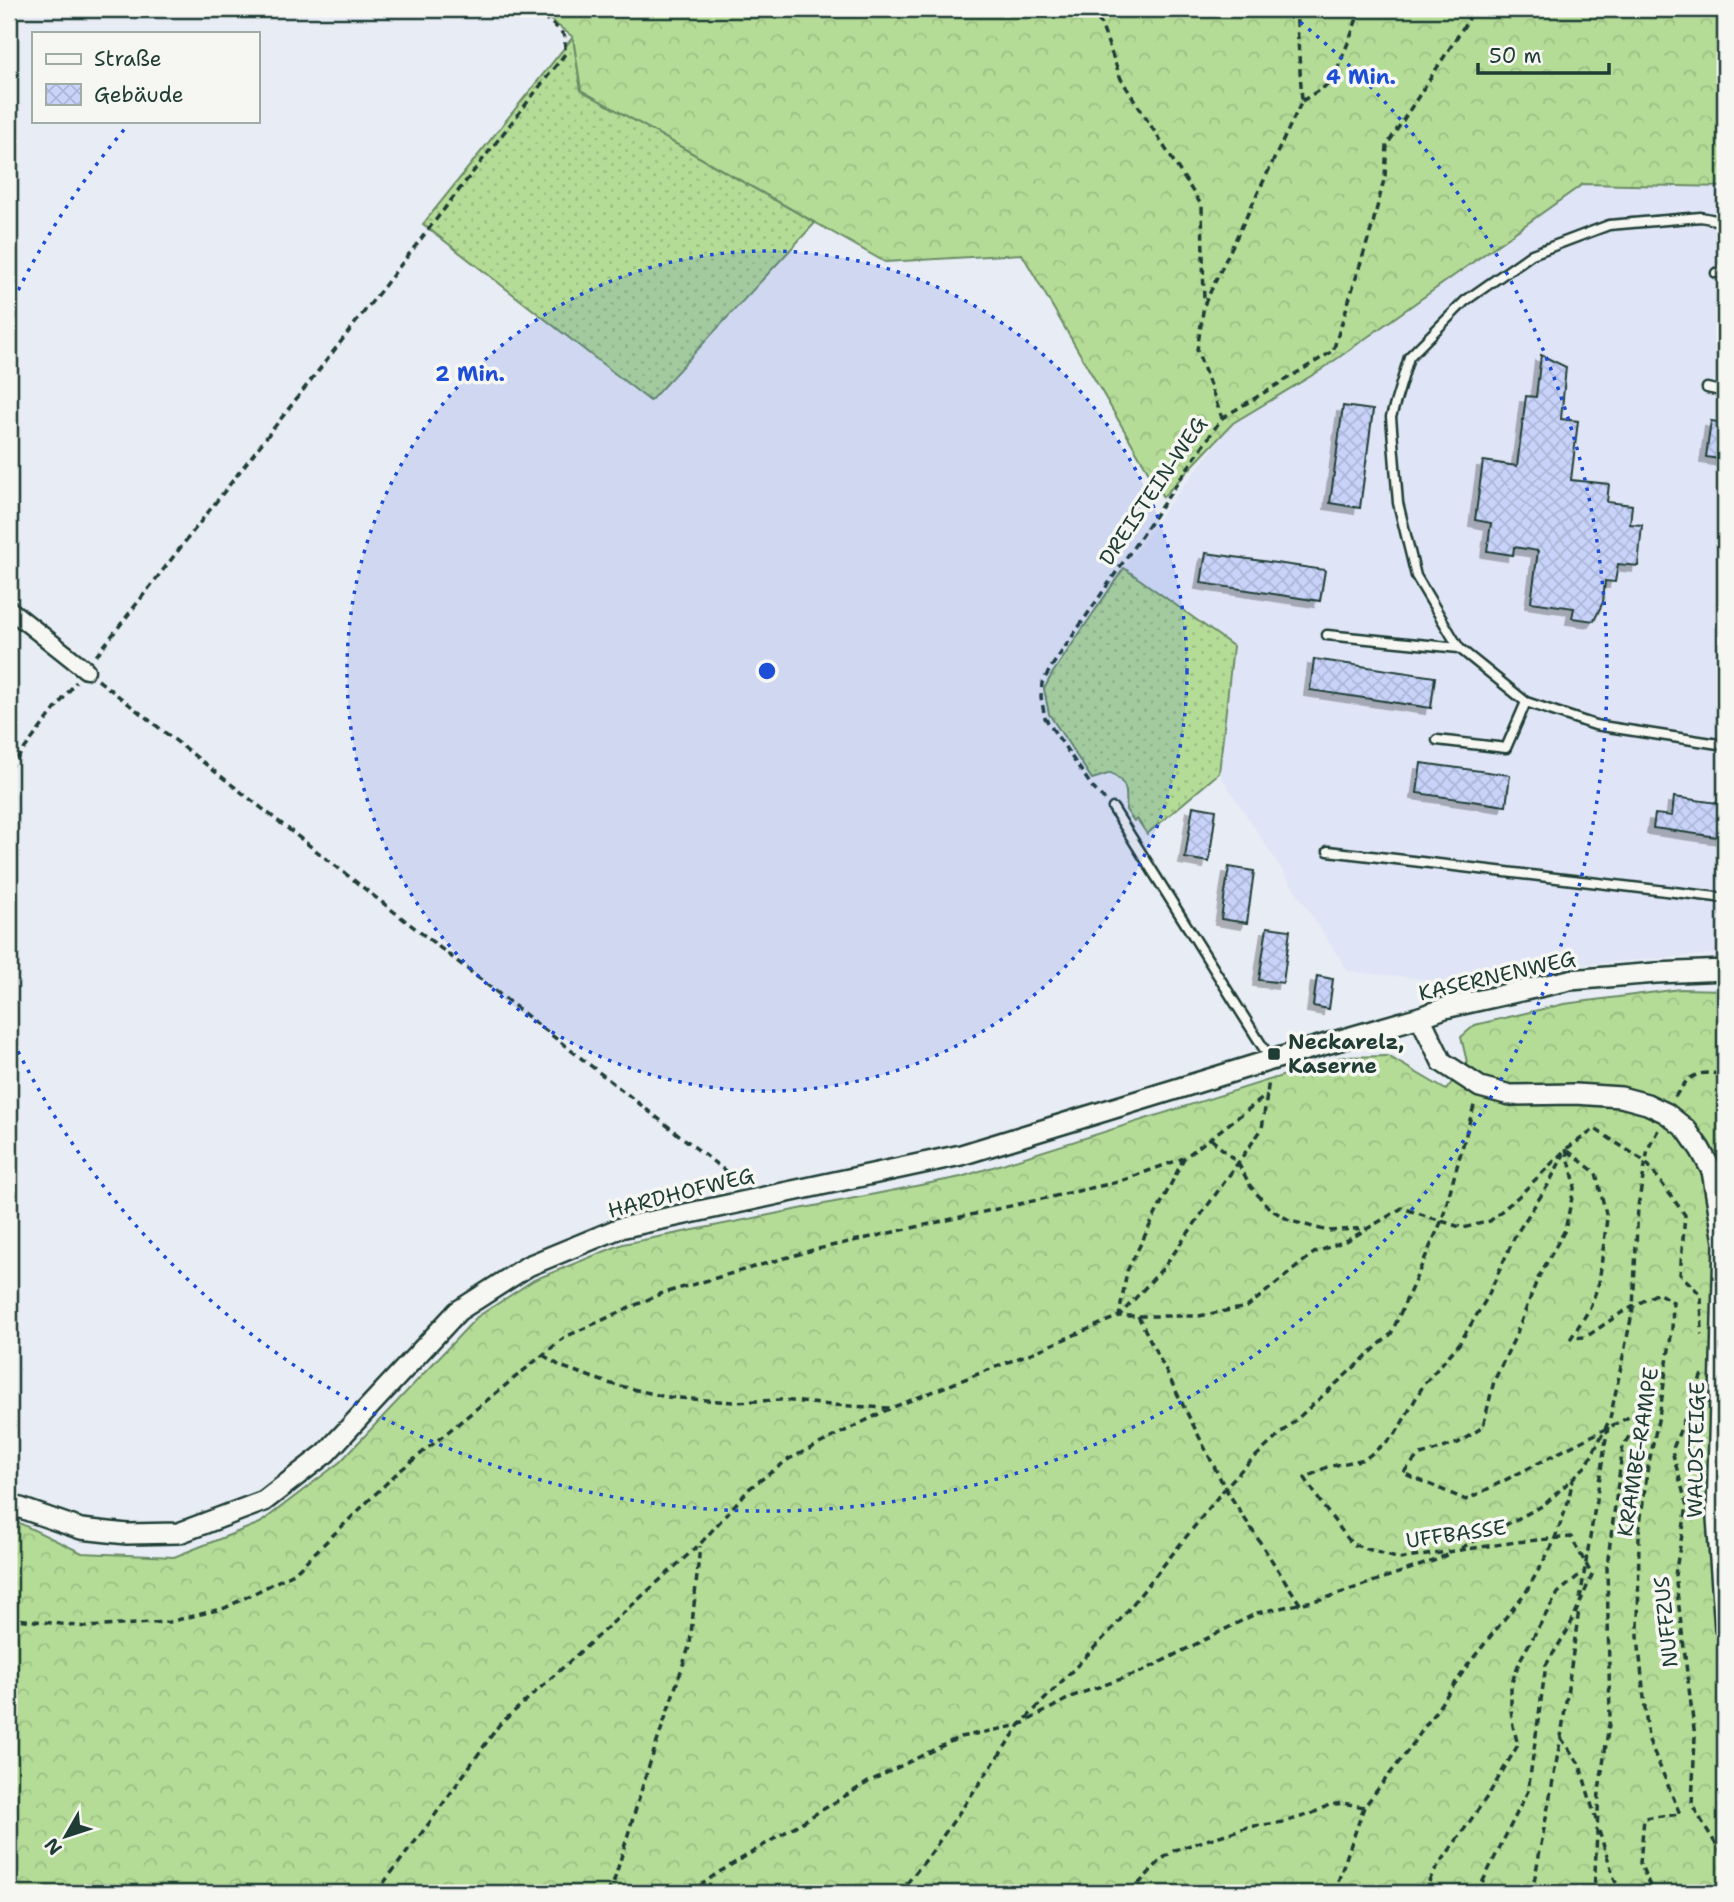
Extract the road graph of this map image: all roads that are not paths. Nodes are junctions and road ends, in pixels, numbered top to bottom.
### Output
1 (1725, 222) edge
2 (1716, 273) dead end
3 (1725, 274) edge
4 (1707, 388) dead end
5 (1725, 392) edge
6 (9, 609) edge
7 (1326, 635) dead end
8 (1459, 648) junction
9 (86, 670) road end
10 (1526, 702) junction
11 (1437, 740) dead end
12 (1725, 745) edge
13 (1112, 808) road end
14 (1328, 851) dead end
15 (1725, 898) edge
16 (1725, 970) edge
17 (1420, 1017) junction
18 (1278, 1058) junction
19 (9, 1504) edge
20 (1725, 1629) edge

1 - 8 lane
2 - 3 lane
4 - 5 lane
6 - 9 street
7 - 8 lane
8 - 10 lane
10 - 11 lane
10 - 12 lane
13 - 18 lane
14 - 15 lane
16 - 17 street, KASERNENWEG
17 - 18 street, KASERNENWEG
17 - 20 street, WALDSTEIGE
18 - 19 street, HARDHOFWEG

